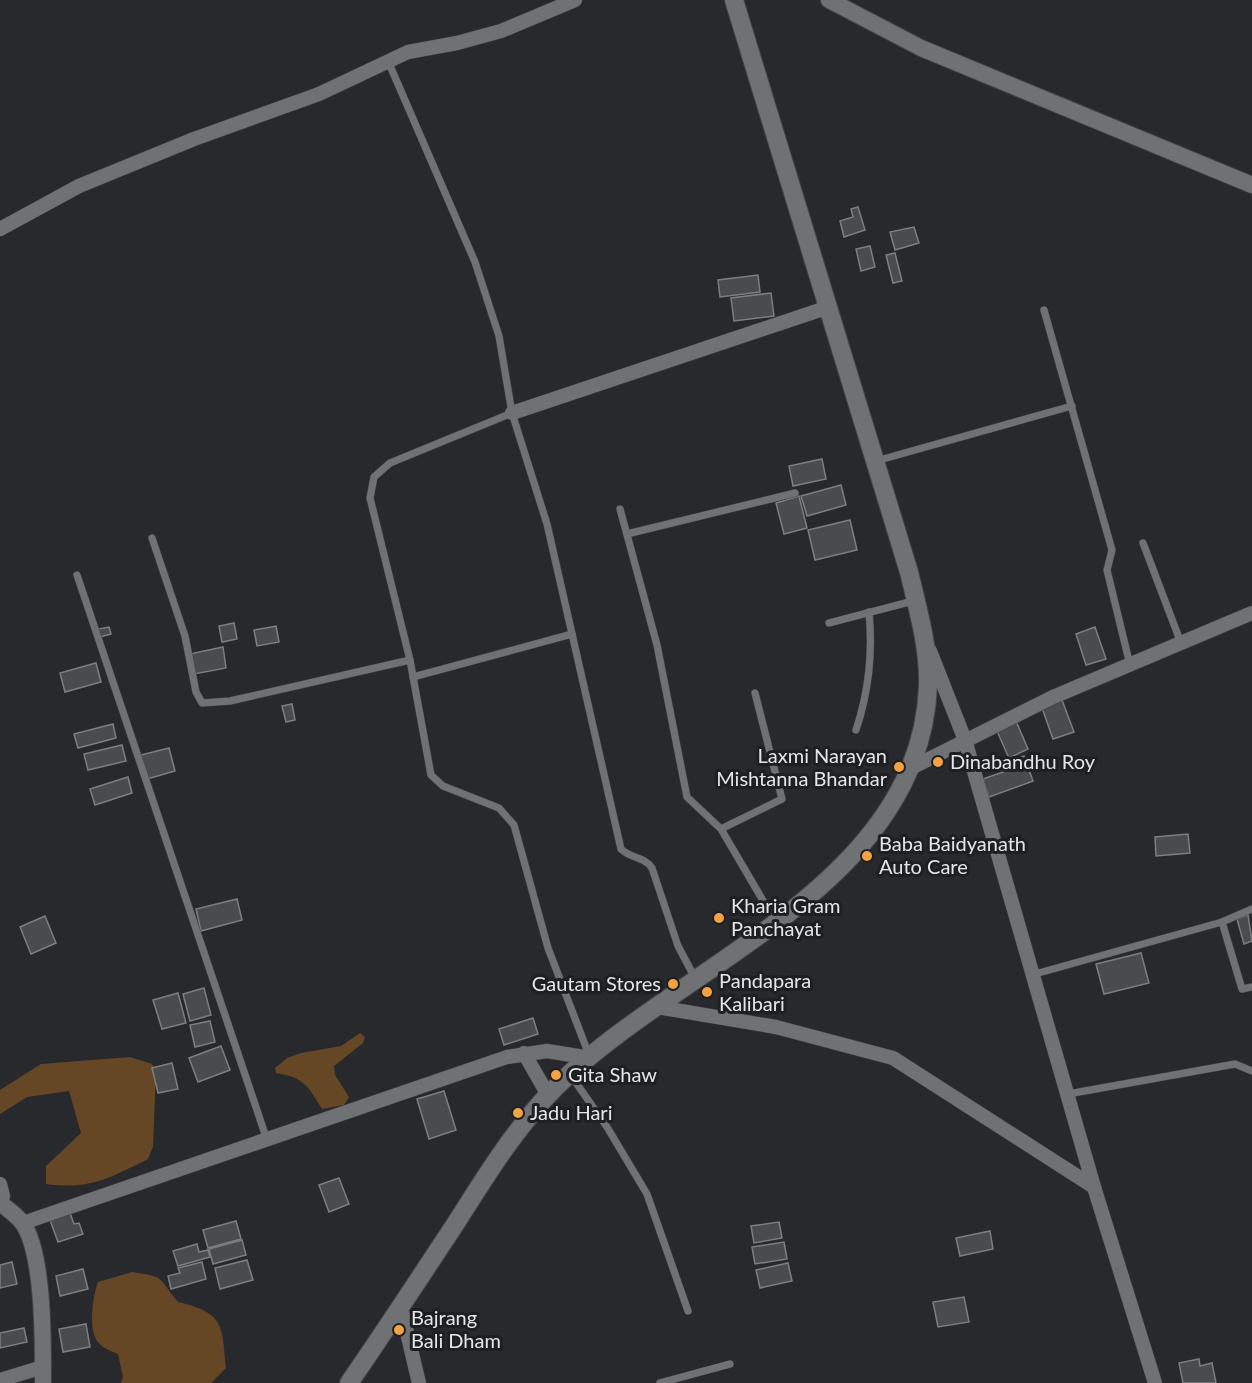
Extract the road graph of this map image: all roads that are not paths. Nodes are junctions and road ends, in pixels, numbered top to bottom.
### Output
1 (575, 0) edge
2 (734, 0) edge
3 (829, 0) edge
4 (854, 5) edge
5 (388, 62) junction
6 (1252, 185) edge
7 (0, 228) edge
8 (829, 307) junction
9 (1044, 310) dead end
10 (1072, 406) junction
11 (512, 413) junction
12 (876, 461) junction
13 (795, 493) dead end
14 (620, 509) dead end
15 (627, 534) junction
16 (152, 538) dead end
17 (1143, 543) dead end
18 (77, 575) dead end
19 (916, 600) junction
20 (869, 612) junction
21 (1252, 613) edge
22 (829, 623) dead end
23 (572, 634) junction
24 (925, 639) junction
25 (1181, 643) junction
26 (410, 660) junction
27 (1130, 665) junction
28 (413, 677) junction
29 (755, 693) dead end
30 (856, 730) dead end
31 (965, 740) junction
32 (909, 769) junction
33 (721, 829) junction
34 (1252, 909) edge
35 (775, 921) junction
36 (1222, 922) junction
37 (1035, 974) junction
38 (696, 980) junction
39 (1252, 987) edge
40 (657, 1007) junction
41 (524, 1053) junction
42 (590, 1058) junction
43 (1252, 1071) edge
44 (570, 1074) junction
45 (1068, 1094) junction
46 (549, 1095) junction
47 (266, 1137) junction
48 (0, 1184) edge
49 (1094, 1187) junction
50 (1, 1203) edge
51 (23, 1223) junction
52 (401, 1307) junction
53 (688, 1311) dead end
54 (730, 1364) dead end
55 (43, 1375) edge
56 (0, 1380) edge
57 (349, 1383) edge
58 (419, 1383) edge
59 (660, 1383) edge
60 (1155, 1383) edge

1 - 5 street
2 - 8 main road
3 - 4 street
4 - 6 street
5 - 7 street
5 - 11 lane
8 - 11 street
8 - 12 main road
9 - 10 lane
10 - 12 lane
10 - 27 lane
11 - 23 lane
11 - 26 lane
12 - 19 main road
13 - 15 lane
14 - 15 lane
15 - 33 lane
16 - 26 lane
17 - 25 lane
18 - 47 lane
19 - 20 lane
19 - 24 main road
20 - 22 lane
20 - 30 lane
21 - 25 street
23 - 28 lane
23 - 38 lane
24 - 31 street
24 - 32 main road
25 - 27 street
26 - 28 lane
27 - 31 street
28 - 42 lane
29 - 33 lane
31 - 32 street
31 - 37 street
32 - 35 main road
33 - 35 lane
34 - 36 lane
35 - 38 main road
36 - 37 lane
36 - 39 lane
37 - 45 street
38 - 40 main road
40 - 42 main road
40 - 49 street
41 - 42 street
41 - 46 street
41 - 47 street
42 - 44 main road
43 - 45 lane
44 - 46 main road
44 - 53 lane
45 - 49 street
46 - 52 main road
47 - 51 street
48 - 50 street
49 - 60 street
50 - 51 street
51 - 55 street
52 - 57 main road
52 - 58 street
54 - 59 lane
55 - 56 street

